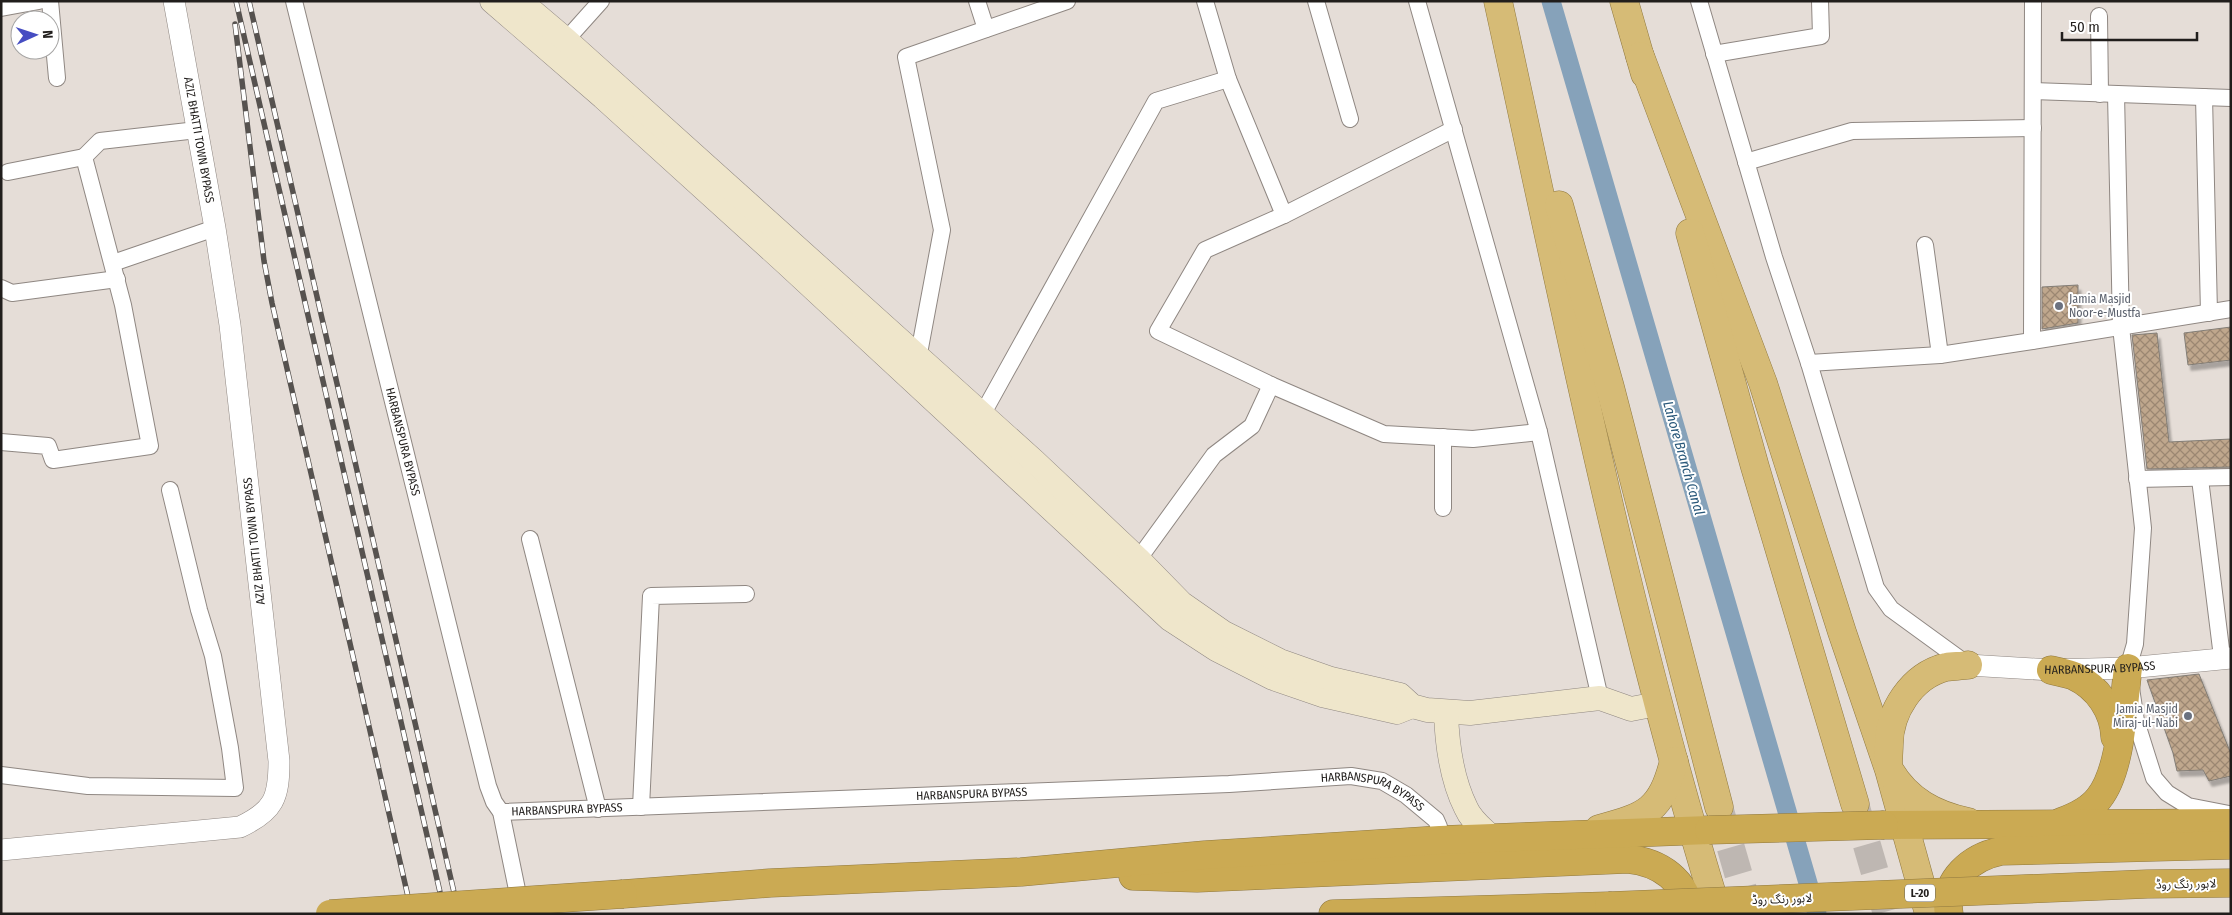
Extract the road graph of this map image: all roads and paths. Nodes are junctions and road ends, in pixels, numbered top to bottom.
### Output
1 (39, 1) edge
2 (50, 1) edge
3 (174, 1) edge
4 (294, 1) edge
5 (492, 1) edge
6 (520, 1) edge
7 (601, 1) edge
8 (977, 1) edge
9 (1067, 1) edge
10 (1205, 1) edge
11 (1316, 1) edge
12 (1417, 1) edge
13 (1498, 1) edge
14 (1624, 1) edge
15 (1699, 1) edge
16 (1820, 1) edge
17 (2034, 1) edge
18 (1, 8) edge
19 (2099, 16) dead end
20 (986, 29) junction
21 (566, 40) junction
22 (1714, 54) junction
23 (1640, 56) junction
24 (57, 78) dead end
25 (1228, 78) junction
26 (2033, 91) junction
27 (2108, 94) junction
28 (2204, 97) junction
29 (2231, 98) edge
30 (1350, 119) dead end
31 (2033, 128) junction
32 (1454, 129) junction
33 (197, 130) junction
34 (84, 157) junction
35 (1746, 162) junction
36 (8, 172) dead end
37 (1284, 215) junction
38 (216, 228) junction
39 (1925, 245) dead end
40 (115, 271) junction
41 (1, 288) edge
42 (2231, 309) edge
43 (2209, 313) junction
44 (2121, 327) junction
45 (2032, 341) junction
46 (1940, 355) junction
47 (917, 358) junction
48 (1809, 363) junction
49 (918, 383) junction
50 (1271, 385) junction
51 (979, 426) junction
52 (1539, 432) junction
53 (1443, 437) junction
54 (1, 442) edge
55 (2231, 477) edge
56 (2137, 479) junction
57 (2200, 479) junction
58 (170, 490) dead end
59 (1443, 508) dead end
60 (530, 539) dead end
61 (1138, 559) junction
62 (1125, 578) junction
63 (746, 594) dead end
64 (2226, 657) edge
65 (1968, 665) junction
66 (2128, 668) junction
67 (2051, 670) junction
68 (1600, 698) junction
69 (1657, 704) junction
70 (1412, 706) junction
71 (1446, 713) junction
72 (2116, 754) junction
73 (1674, 761) junction
74 (1889, 770) junction
75 (1, 775) edge
76 (1855, 804) tunnel mouth
77 (641, 808) junction
78 (598, 809) junction
79 (501, 812) junction
80 (2231, 814) edge
81 (1707, 823) junction
82 (2231, 823) edge
83 (1977, 824) junction
84 (2057, 824) junction
85 (1894, 825) junction
86 (1583, 834) junction
87 (1491, 837) junction
88 (1440, 840) junction
89 (2231, 846) edge
90 (1, 850) edge
91 (1021, 872) junction
92 (2231, 883) edge
93 (330, 914) edge
94 (522, 914) edge
95 (1333, 914) edge
96 (1690, 914) edge
97 (1718, 914) edge
98 (1928, 914) edge
99 (1949, 914) edge

1 - 18 street
2 - 24 street
3 - 33 street, AZIZ BHATTI TOWN BYPASS
4 - 79 street, HARBANSPURA BYPASS
5 - 49 main road
6 - 21 main road
7 - 21 street
8 - 20 street
9 - 20 street
10 - 25 street
11 - 30 street
12 - 32 street
13 - 69 highway
13 - 81 highway
14 - 23 highway
15 - 22 street
16 - 22 street
17 - 26 street
19 - 27 street
20 - 47 street
21 - 47 main road
22 - 35 street
23 - 74 highway
23 - 76 highway
25 - 37 street
25 - 51 street
26 - 27 street
26 - 31 street
27 - 28 street
27 - 44 street
28 - 29 street
28 - 43 street
31 - 35 street
31 - 45 street
32 - 37 street
32 - 52 street
33 - 34 street
33 - 38 street, AZIZ BHATTI TOWN BYPASS
34 - 36 street
34 - 40 street
35 - 48 street
37 - 50 street
38 - 40 street
38 - 90 street, AZIZ BHATTI TOWN BYPASS
39 - 46 street
40 - 41 street
40 - 54 street
42 - 43 street
43 - 44 street
44 - 45 street
44 - 56 street
45 - 46 street
46 - 48 street
47 - 49 street
47 - 51 main road
48 - 65 street
49 - 51 main road
50 - 53 street
50 - 61 street
51 - 61 main road
51 - 62 main road
52 - 53 street
52 - 68 street
53 - 59 street
55 - 57 street
56 - 57 street
56 - 66 street
57 - 64 street
58 - 75 street
60 - 78 street
61 - 62 street
61 - 70 main road
62 - 70 main road
63 - 77 street
64 - 66 street, HARBANSPURA BYPASS
65 - 67 street, HARBANSPURA BYPASS
65 - 74 highway
66 - 67 street, HARBANSPURA BYPASS
66 - 72 highway
66 - 80 street
67 - 72 highway
68 - 69 main road
68 - 71 main road
69 - 73 highway
70 - 71 main road
71 - 87 main road
72 - 84 highway
73 - 81 highway
73 - 86 highway
74 - 83 highway
74 - 85 highway
77 - 78 street, HARBANSPURA BYPASS
77 - 88 street, HARBANSPURA BYPASS
78 - 79 street, HARBANSPURA BYPASS
79 - 94 street
81 - 85 highway, bridge
81 - 86 highway
81 - 97 highway
82 - 84 highway
83 - 84 highway
83 - 85 highway
85 - 98 highway
86 - 87 highway
87 - 88 highway
88 - 91 highway
89 - 99 highway
91 - 93 highway, bridge
91 - 96 highway
92 - 95 highway, لاہور رنگ روڈ / L-20, bridge

